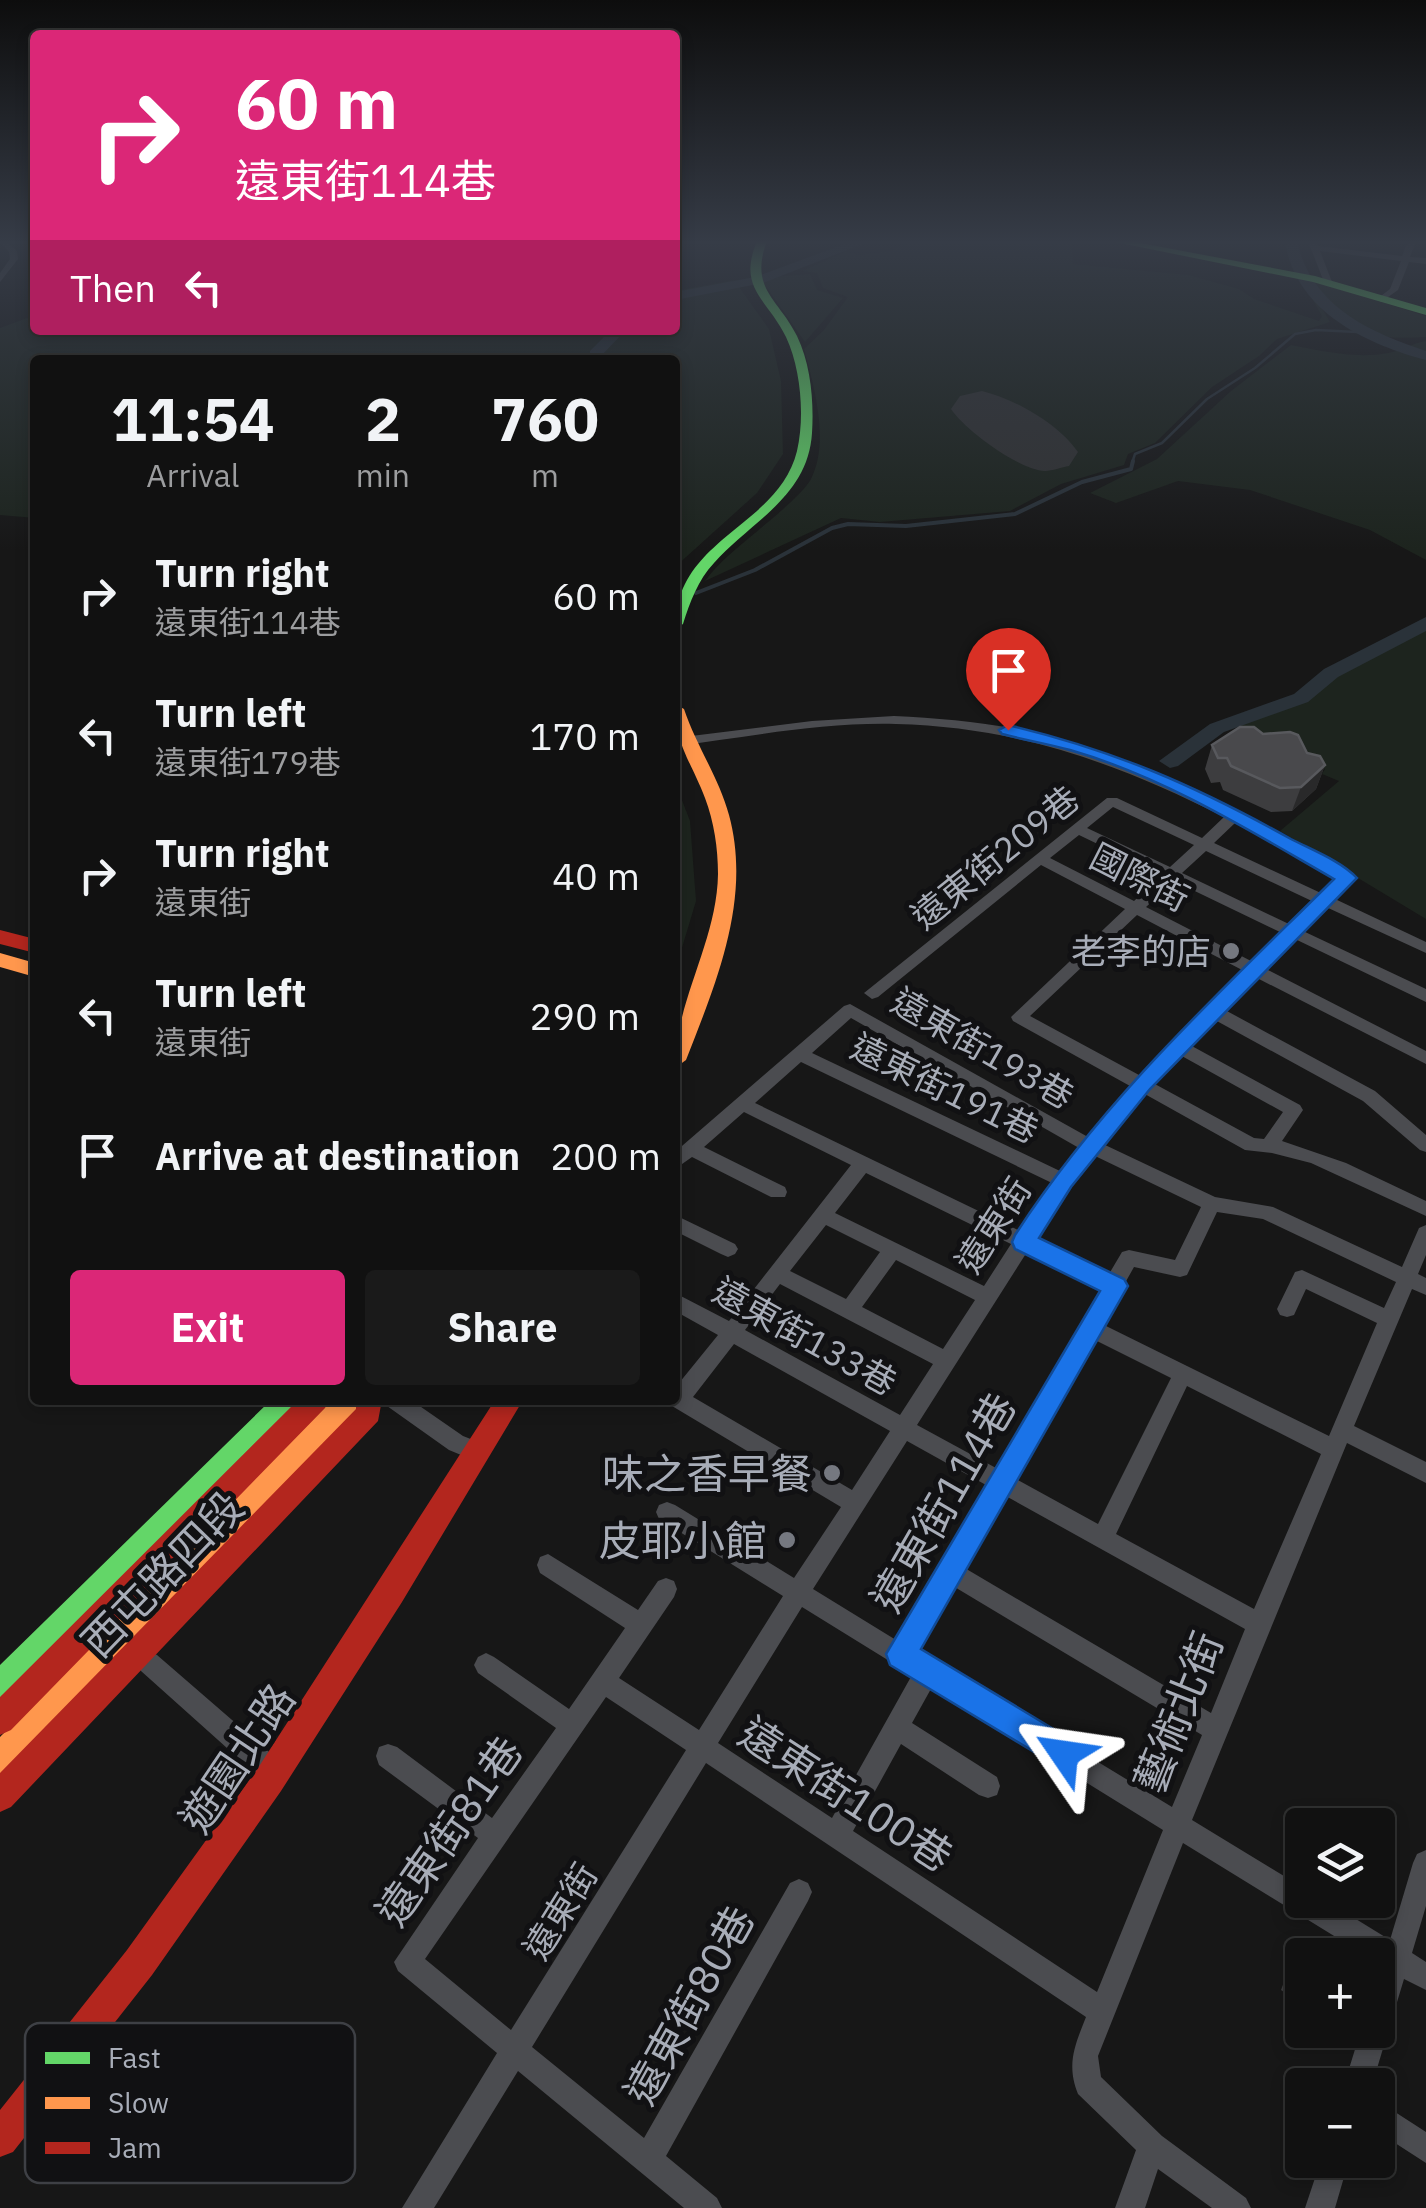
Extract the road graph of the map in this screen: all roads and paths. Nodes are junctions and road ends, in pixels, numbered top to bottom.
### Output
1 (782, 344) edge
2 (793, 344) edge
3 (680, 581) edge
4 (680, 613) edge
5 (680, 746) edge
6 (680, 749) edge
7 (680, 752) edge
8 (1234, 816) junction
9 (1078, 829) junction
10 (1205, 844) junction
11 (1040, 859) junction
12 (1174, 874) junction
13 (1325, 900) junction
14 (1138, 909) junction
15 (1292, 932) junction
16 (0, 937) edge
17 (30, 945) edge
18 (1426, 948) edge
19 (0, 960) edge
20 (30, 969) edge
21 (1254, 970) junction
22 (872, 994) dead end
23 (1426, 996) edge
24 (680, 997) edge
25 (1212, 1011) junction
26 (680, 1046) edge
27 (1178, 1046) junction
28 (800, 1054) junction
29 (1426, 1058) edge
30 (1142, 1084) junction
31 (742, 1104) junction
32 (1260, 1145) junction
33 (1426, 1145) edge
34 (1090, 1146) junction
35 (690, 1148) junction
36 (680, 1157) edge
37 (864, 1163) junction
38 (1063, 1180) junction
39 (778, 1192) dead end
40 (1212, 1204) junction
41 (1426, 1209) edge
42 (823, 1215) junction
43 (680, 1224) edge
44 (1426, 1233) edge
45 (1024, 1242) junction
46 (728, 1248) dead end
47 (893, 1249) junction
48 (777, 1273) junction
49 (1417, 1283) edge
50 (1115, 1286) junction
51 (988, 1297) junction
52 (680, 1305) edge
53 (1287, 1309) dead end
54 (848, 1310) junction
55 (1390, 1320) junction
56 (1090, 1328) junction
57 (732, 1332) junction
58 (948, 1361) junction
59 (1184, 1374) junction
60 (680, 1394) edge
61 (680, 1400) edge
62 (284, 1405) edge
63 (311, 1405) edge
64 (345, 1405) edge
65 (369, 1405) edge
66 (401, 1405) edge
67 (507, 1405) edge
68 (904, 1428) junction
69 (1337, 1439) junction
70 (478, 1452) junction
71 (1426, 1473) edge
72 (1000, 1483) junction
73 (856, 1504) junction
74 (667, 1512) dead end
75 (1102, 1538) junction
76 (548, 1565) dead end
77 (949, 1571) junction
78 (666, 1589) dead end
79 (798, 1592) junction
80 (1259, 1624) junction
81 (641, 1625) junction
82 (901, 1654) junction
83 (150, 1663) dead end
84 (486, 1665) dead end
85 (928, 1670) junction
86 (602, 1681) junction
87 (0, 1686) edge
88 (0, 1719) edge
89 (572, 1725) junction
90 (897, 1727) junction
91 (1216, 1730) junction
92 (702, 1747) junction
93 (388, 1756) dead end
94 (0, 1760) edge
95 (274, 1773) junction
96 (988, 1786) dead end
97 (0, 1796) edge
98 (1180, 1824) junction
99 (837, 1835) junction
100 (496, 1836) junction
101 (1426, 1864) edge
102 (799, 1892) dead end
103 (1396, 1959) junction
104 (1395, 1962) edge
105 (1426, 1978) edge
106 (1102, 2012) junction
107 (93, 2023) edge
108 (516, 2049) junction
109 (25, 2108) edge
110 (1395, 2128) edge
111 (0, 2139) edge
112 (1152, 2146) junction
113 (1426, 2149) edge
114 (648, 2159) junction
115 (1329, 2178) edge
116 (427, 2204) edge
117 (706, 2208) edge
118 (1130, 2208) edge
119 (1236, 2208) edge
120 (1320, 2208) edge

1 - 3 street
2 - 4 street
5 - 8 street
6 - 26 street
7 - 24 street
8 - 10 street
8 - 13 street
9 - 10 street, 遠東街209巷
9 - 11 street, 遠東街209巷
9 - 12 street
10 - 12 street
10 - 13 street, 遠東街209巷
11 - 14 street, 國際街
11 - 22 street, 遠東街209巷
12 - 14 street
12 - 15 street
13 - 15 street, 遠東街
13 - 18 street, 遠東街209巷
14 - 21 street, 國際街
14 - 30 street
15 - 21 street, 遠東街
15 - 23 street
16 - 17 street
19 - 20 street
21 - 25 street, 遠東街
21 - 29 street, 國際街
25 - 27 street, 遠東街
25 - 33 street
27 - 30 street, 遠東街
27 - 32 street
28 - 31 street
28 - 34 street, 遠東街193巷
28 - 38 street, 遠東街191巷
30 - 32 street
30 - 34 street, 遠東街
31 - 35 street
31 - 37 street
32 - 41 street
34 - 38 street, 遠東街
34 - 40 street
35 - 36 street
35 - 39 street
37 - 42 street
37 - 45 street
38 - 45 street, 遠東街
40 - 49 street
40 - 50 street
42 - 47 street
42 - 48 street
43 - 46 street
44 - 49 street, 藝術北街
45 - 50 street
45 - 51 street, 遠東街
47 - 51 street
47 - 54 street
48 - 54 street
48 - 57 street
49 - 55 street, 藝術北街
50 - 56 street, 遠東街114巷
51 - 58 street, 遠東街
52 - 57 street, 遠東街133巷
53 - 55 street
54 - 58 street
55 - 69 street, 藝術北街
56 - 59 street
56 - 72 street, 遠東街114巷
57 - 60 street
57 - 68 street, 遠東街133巷
58 - 68 street, 遠東街
59 - 69 street
59 - 75 street
61 - 73 street
62 - 87 street, 西屯路四段
63 - 88 street, 西屯路四段
64 - 94 street, 西屯路四段
65 - 97 street, 西屯路四段
66 - 70 street
67 - 70 street, 遊園北路
68 - 72 street, 遠東街133巷
68 - 73 street, 遠東街
69 - 71 street
69 - 80 street, 藝術北街
70 - 95 street, 遊園北路
72 - 75 street, 遠東街133巷
72 - 77 street, 遠東街114巷
73 - 79 street, 遠東街
74 - 79 street, 遠東街114巷
75 - 80 street, 遠東街133巷
76 - 81 street
77 - 82 street, 遠東街114巷
77 - 91 street
78 - 81 street, 遠東街81巷
79 - 82 street, 遠東街114巷
79 - 92 street, 遠東街
80 - 91 street, 藝術北街
81 - 86 street, 遠東街81巷
82 - 85 street
83 - 95 street
84 - 89 street
85 - 90 street
85 - 98 street
86 - 89 street, 遠東街81巷
86 - 92 street
89 - 100 street, 遠東街81巷
90 - 96 street
90 - 99 street
91 - 98 street, 藝術北街
92 - 99 street, 遠東街100巷
92 - 108 street, 遠東街
93 - 100 street
95 - 107 street, 遊園北路
98 - 103 street
98 - 106 street, 藝術北街
99 - 106 street, 遠東街100巷
100 - 108 street, 遠東街81巷
101 - 103 street
102 - 114 street, 遠東街80巷
103 - 104 street
103 - 105 street
106 - 112 street, 藝術北街
108 - 114 street
108 - 116 street, 遠東街
109 - 111 street, 遊園北路
110 - 113 street
112 - 118 street
112 - 119 street, 藝術北街
114 - 117 street
115 - 120 street

